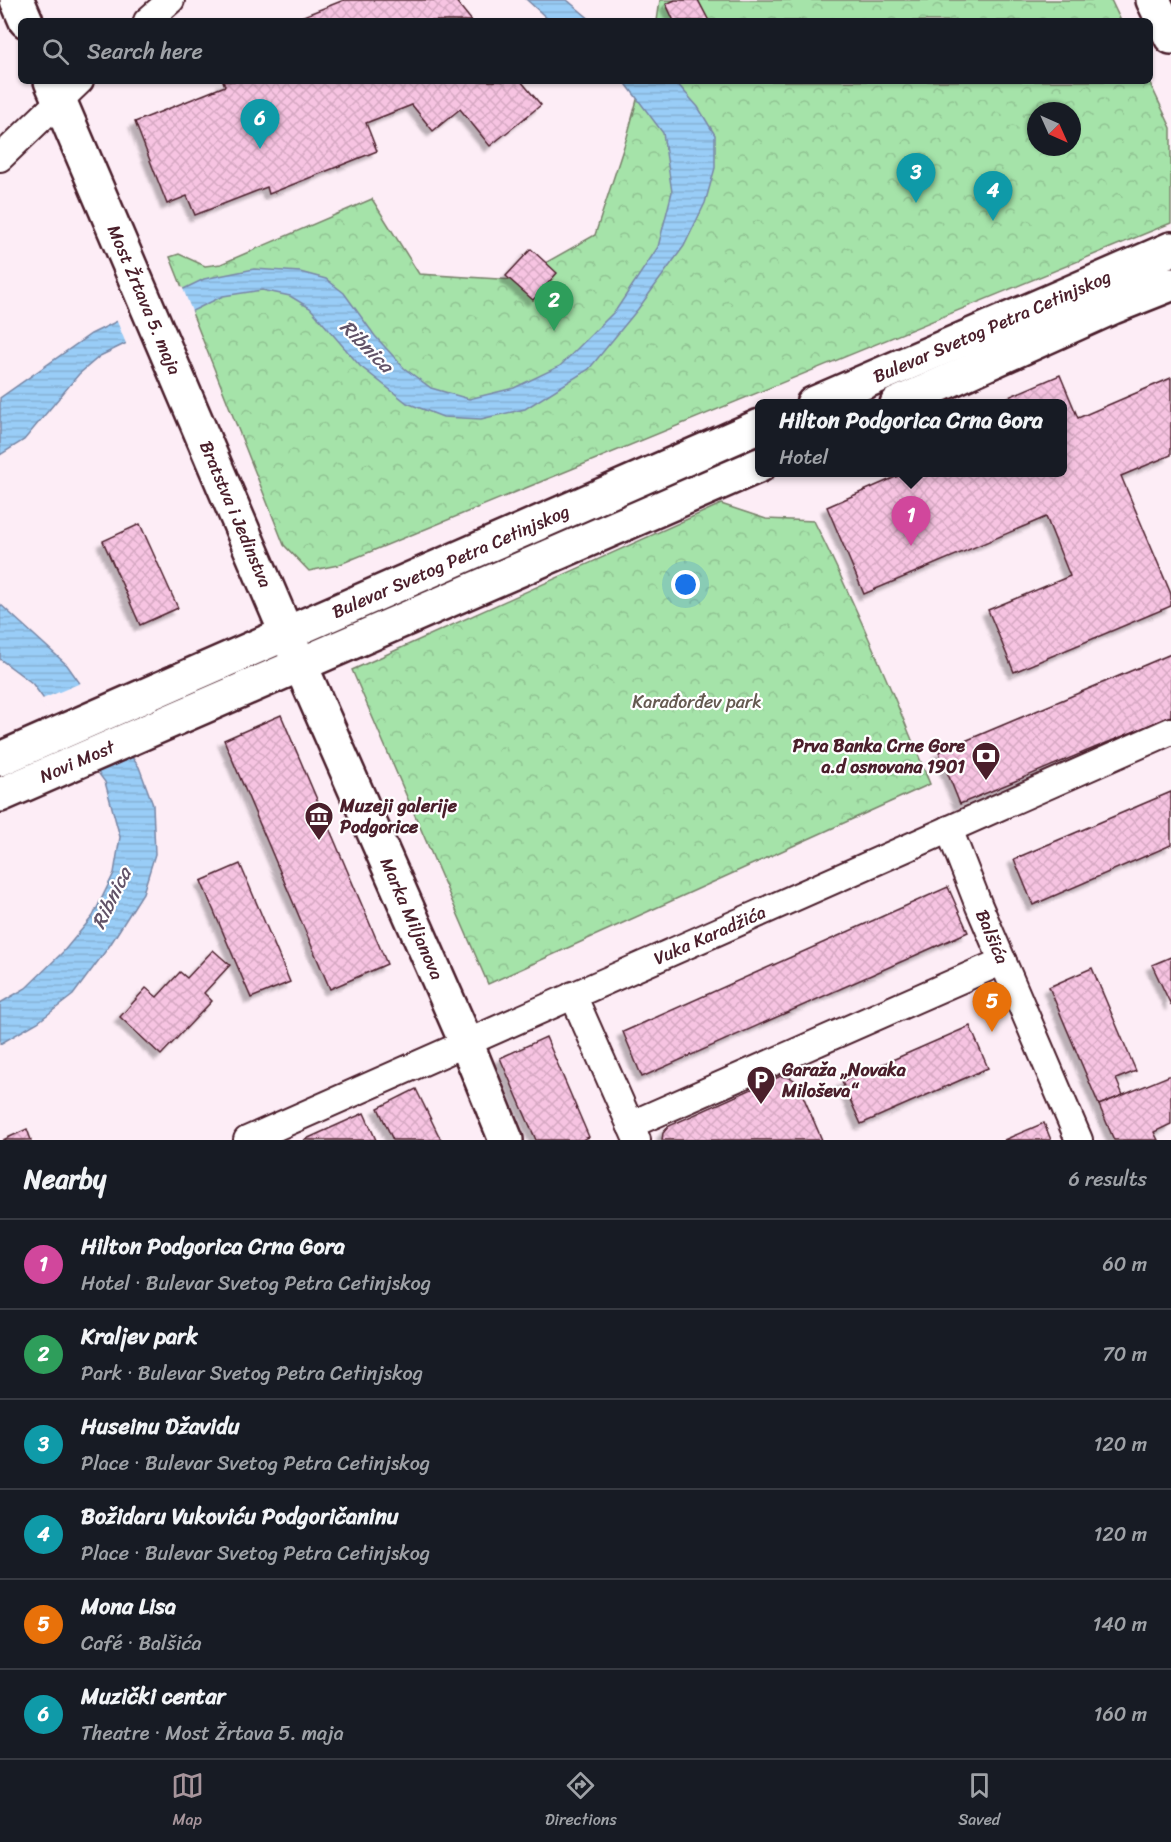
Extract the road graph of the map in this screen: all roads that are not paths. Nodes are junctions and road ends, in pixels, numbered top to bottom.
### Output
1 (17, 0) edge
2 (171, 0) edge
3 (1153, 0) edge
4 (25, 18) edge
5 (150, 18) edge
6 (1171, 38) edge
7 (63, 87) edge
8 (0, 158) edge
9 (1171, 249) edge
10 (1171, 284) edge
11 (186, 397) joint
12 (825, 399) edge
13 (908, 399) edge
14 (755, 428) edge
15 (755, 467) edge
16 (286, 632) junction
17 (302, 664) junction
18 (141, 696) joint
19 (154, 727) joint
20 (1171, 731) edge
21 (0, 759) edge
22 (0, 795) edge
23 (949, 829) junction
24 (1003, 961) junction
25 (573, 995) junction
26 (466, 1042) junction
27 (634, 1132) edge
28 (248, 1140) edge
29 (506, 1140) edge
30 (1079, 1140) edge

1 - 4 main road
2 - 5 street
3 - 6 main road
7 - 8 street
7 - 11 main road, Most Žrtava 5. maja
9 - 12 main road, Bulevar Svetog Petra Cetinjskog
10 - 13 main road, Bulevar Svetog Petra Cetinjskog
11 - 16 main road, Bratstva i Jedinstva
14 - 16 main road, Bulevar Svetog Petra Cetinjskog
15 - 17 main road, Bulevar Svetog Petra Cetinjskog
16 - 17 main road, Marka Miljanova
16 - 18 main road, Bulevar Svetog Petra Cetinjskog
17 - 19 main road, Bulevar Svetog Petra Cetinjskog
17 - 26 main road, Marka Miljanova
18 - 21 main road, Novi Most
19 - 22 main road, Novi Most
20 - 23 street, Vuka Karadžića
23 - 24 street, Balšića
23 - 25 street, Vuka Karadžića
24 - 27 street
24 - 30 street, Balšića
25 - 26 street, Vuka Karadžića
25 - 27 street
26 - 28 street, Vuka Karadžića
26 - 29 main road, Marka Miljanova

